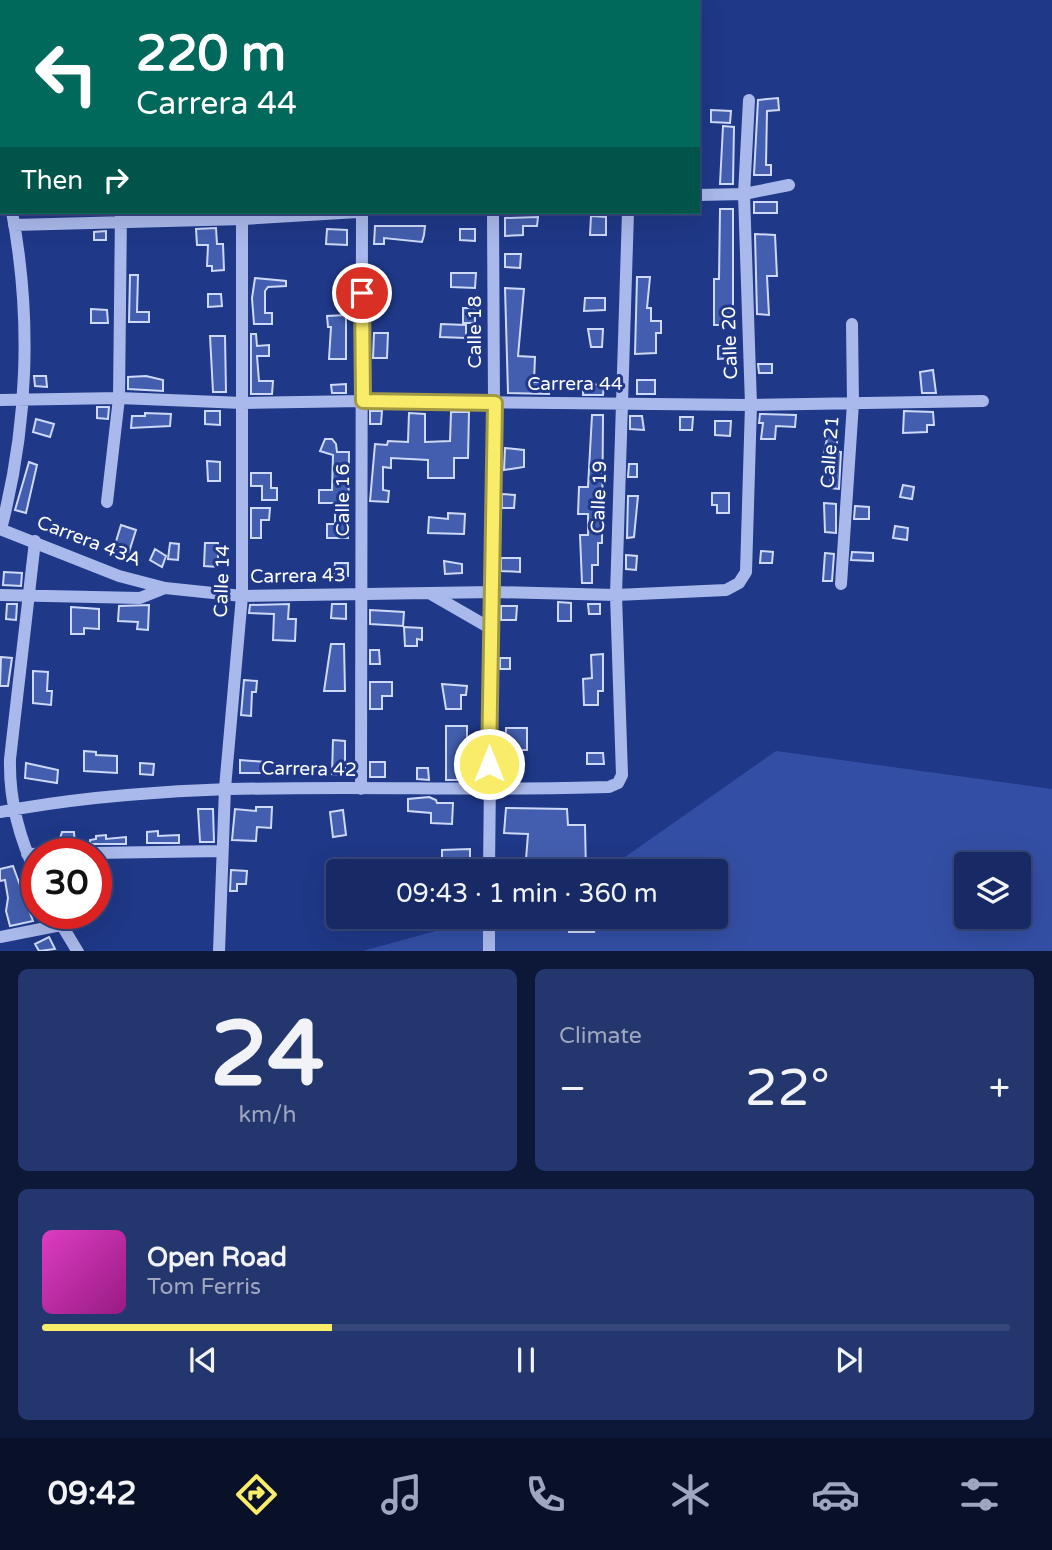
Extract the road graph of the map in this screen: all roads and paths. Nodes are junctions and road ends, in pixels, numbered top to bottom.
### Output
1 (749, 100) dead end
2 (789, 185) dead end
3 (744, 194) junction
4 (700, 195) edge
5 (12, 214) edge
6 (281, 214) edge
7 (360, 214) edge
8 (493, 214) edge
9 (628, 214) edge
10 (242, 215) edge
11 (121, 216) edge
12 (14, 225) junction
13 (852, 324) dead end
14 (119, 398) junction
15 (0, 401) edge
16 (363, 401) junction
17 (983, 401) dead end
18 (24, 402) junction
19 (243, 403) junction
20 (495, 403) junction
21 (621, 403) junction
22 (853, 403) junction
23 (751, 404) junction
24 (107, 502) dead end
25 (1, 529) edge
26 (35, 541) junction
27 (739, 583) joint
28 (841, 584) dead end
29 (165, 588) junction
30 (493, 592) junction
31 (431, 594) junction
32 (0, 595) edge
33 (362, 595) junction
34 (616, 595) junction
35 (30, 596) junction
36 (242, 596) junction
37 (490, 628) junction
38 (618, 783) joint
39 (225, 788) junction
40 (362, 789) junction
41 (489, 791) junction
42 (13, 810) junction
43 (0, 812) edge
44 (22, 838) edge
45 (222, 851) junction
46 (112, 853) edge
47 (489, 859) edge
48 (26, 929) edge
49 (64, 929) edge
50 (489, 929) edge
51 (0, 937) edge
52 (78, 951) edge
53 (219, 951) edge
54 (489, 951) edge

1 - 3 street, Calle 20
2 - 3 street
3 - 4 street
3 - 23 street, Calle 20
5 - 12 street
6 - 10 street
7 - 16 street, Calle 16
8 - 20 street, Calle 18
9 - 21 street, Calle 19
10 - 11 street
10 - 19 street, Calle 14
11 - 12 street
11 - 14 street
12 - 18 street
13 - 22 street, Calle 21
14 - 18 street, Carrera 44
14 - 19 street, Carrera 44
14 - 24 street
15 - 18 street, Carrera 44
16 - 19 street, Carrera 44
16 - 20 street, Carrera 44
16 - 33 street, Calle 16
17 - 22 street, Carrera 44
18 - 25 street
19 - 36 street, Calle 14
20 - 21 street, Carrera 44
20 - 30 street, Calle 18
21 - 23 street, Carrera 44
21 - 34 street, Calle 19
22 - 23 street, Carrera 44
22 - 28 street, Calle 21
23 - 27 street, Calle 20
25 - 26 street, Carrera 43A
26 - 29 street, Carrera 43A
26 - 35 street
27 - 34 street, Carrera 43
29 - 35 street, Carrera 43
29 - 36 street, Carrera 43
30 - 31 street, Carrera 43
30 - 34 street, Carrera 43
30 - 37 street, Calle 18
31 - 33 street, Carrera 43
31 - 37 street
32 - 35 street, Carrera 43
33 - 36 street, Carrera 43
33 - 40 street, Calle 16
34 - 38 street, Calle 19
35 - 42 street
36 - 39 street, Calle 14
37 - 41 street, Calle 18
38 - 41 street, Carrera 42
39 - 40 street, Carrera 42
39 - 42 street, Carrera 42
39 - 45 street, Calle 14
40 - 41 street, Carrera 42
41 - 47 street, Calle 18
42 - 43 street, Carrera 42
42 - 44 street
45 - 46 street
45 - 53 street, Calle 14
48 - 51 street
49 - 52 street
50 - 54 street

